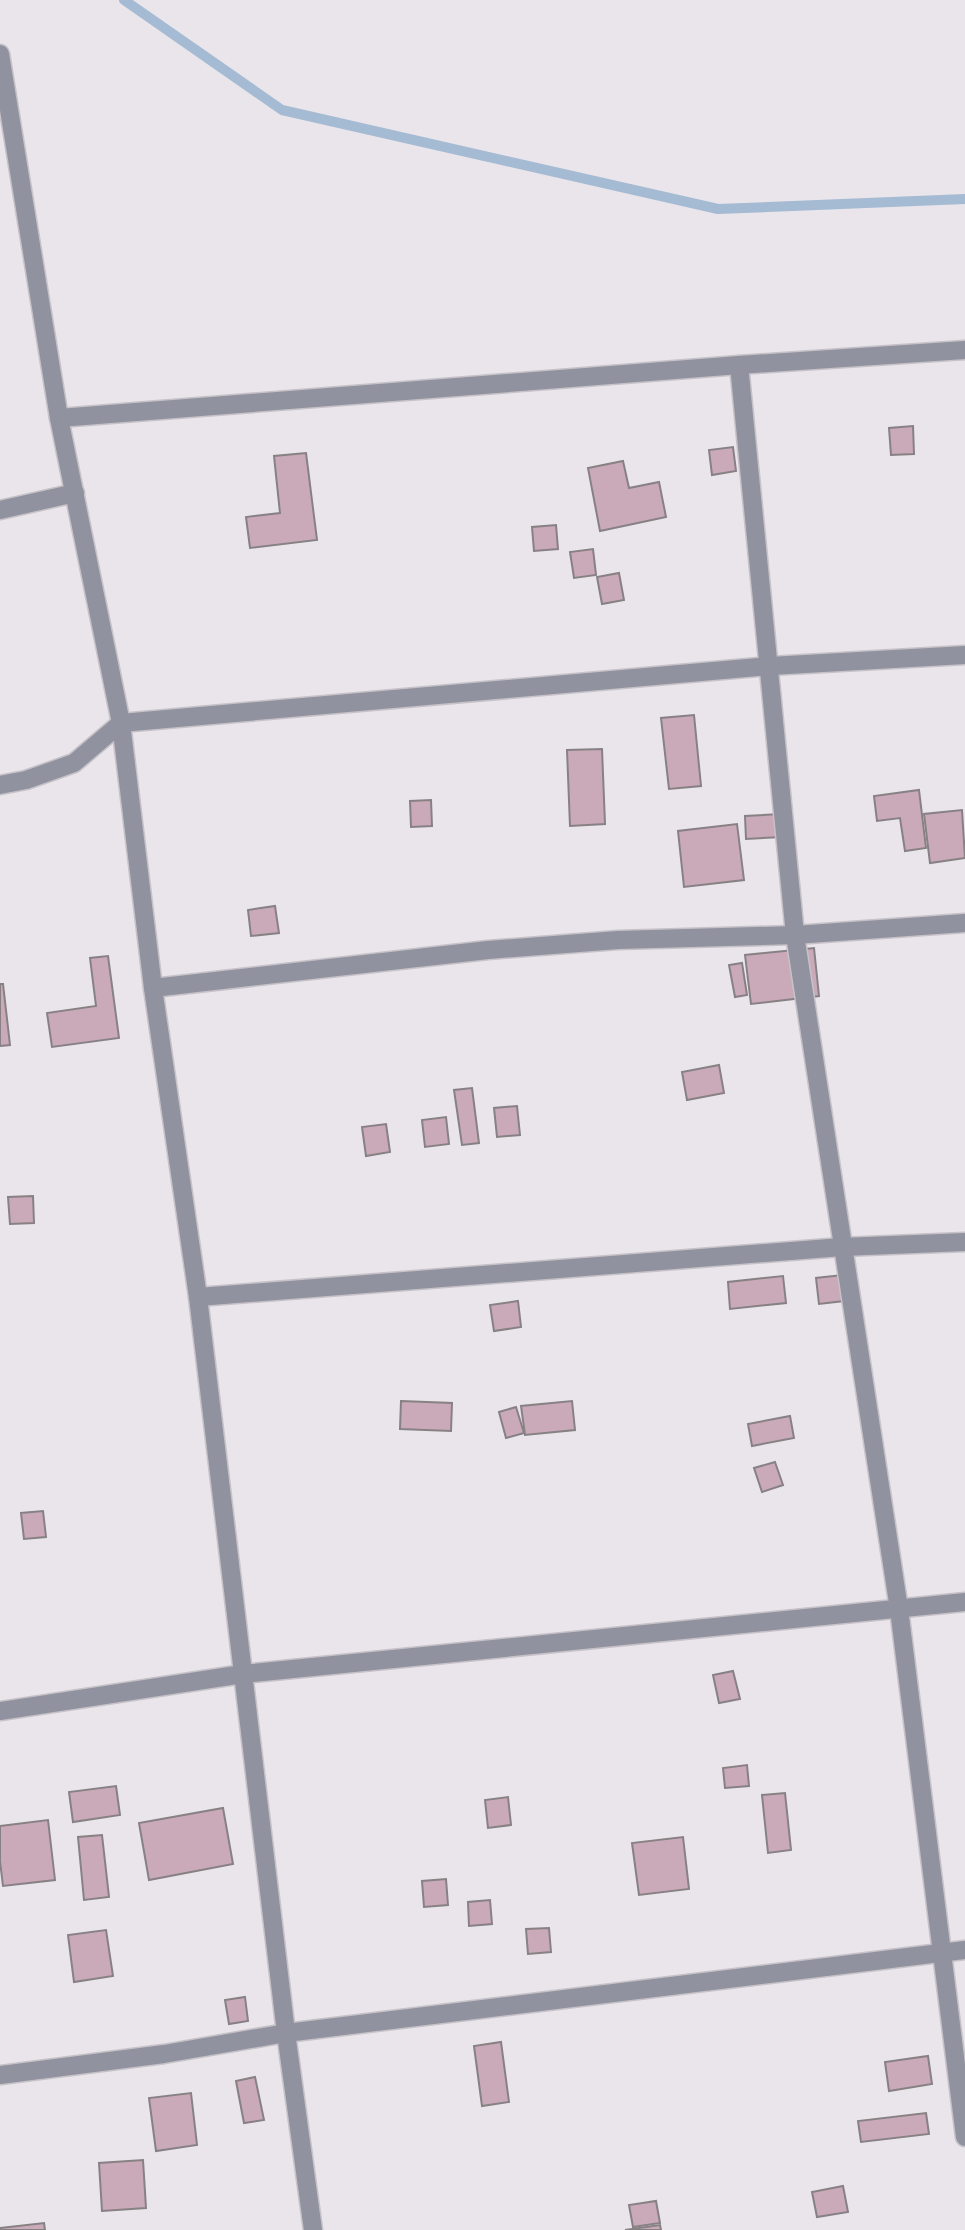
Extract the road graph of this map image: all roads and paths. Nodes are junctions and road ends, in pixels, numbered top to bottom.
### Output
1 (0, 54) edge
2 (965, 350) edge
3 (739, 365) junction
4 (59, 418) junction
5 (75, 493) junction
6 (0, 510) edge
7 (965, 655) edge
8 (770, 666) junction
9 (121, 723) junction
10 (0, 785) edge
11 (965, 923) edge
12 (795, 935) junction
13 (153, 988) junction
14 (965, 1242) edge
15 (842, 1247) junction
16 (198, 1297) junction
17 (965, 1602) edge
18 (899, 1609) junction
19 (243, 1674) junction
20 (0, 1711) edge
21 (965, 1950) edge
22 (944, 1952) junction
23 (285, 2033) junction
24 (0, 2075) edge
25 (965, 2137) edge
26 (313, 2230) edge

1 - 4 street
2 - 3 street
3 - 4 street
3 - 8 street
4 - 5 street
5 - 6 street
5 - 9 street
7 - 8 street
8 - 9 street
8 - 12 street
9 - 10 street
9 - 13 street
11 - 12 street
12 - 13 street
12 - 15 street
13 - 16 street
14 - 15 street
15 - 16 street
15 - 18 street
16 - 19 street
17 - 18 street
18 - 19 street
18 - 22 street
19 - 20 street
19 - 23 street
21 - 22 street
22 - 23 street
22 - 25 street
23 - 24 street
23 - 26 street

